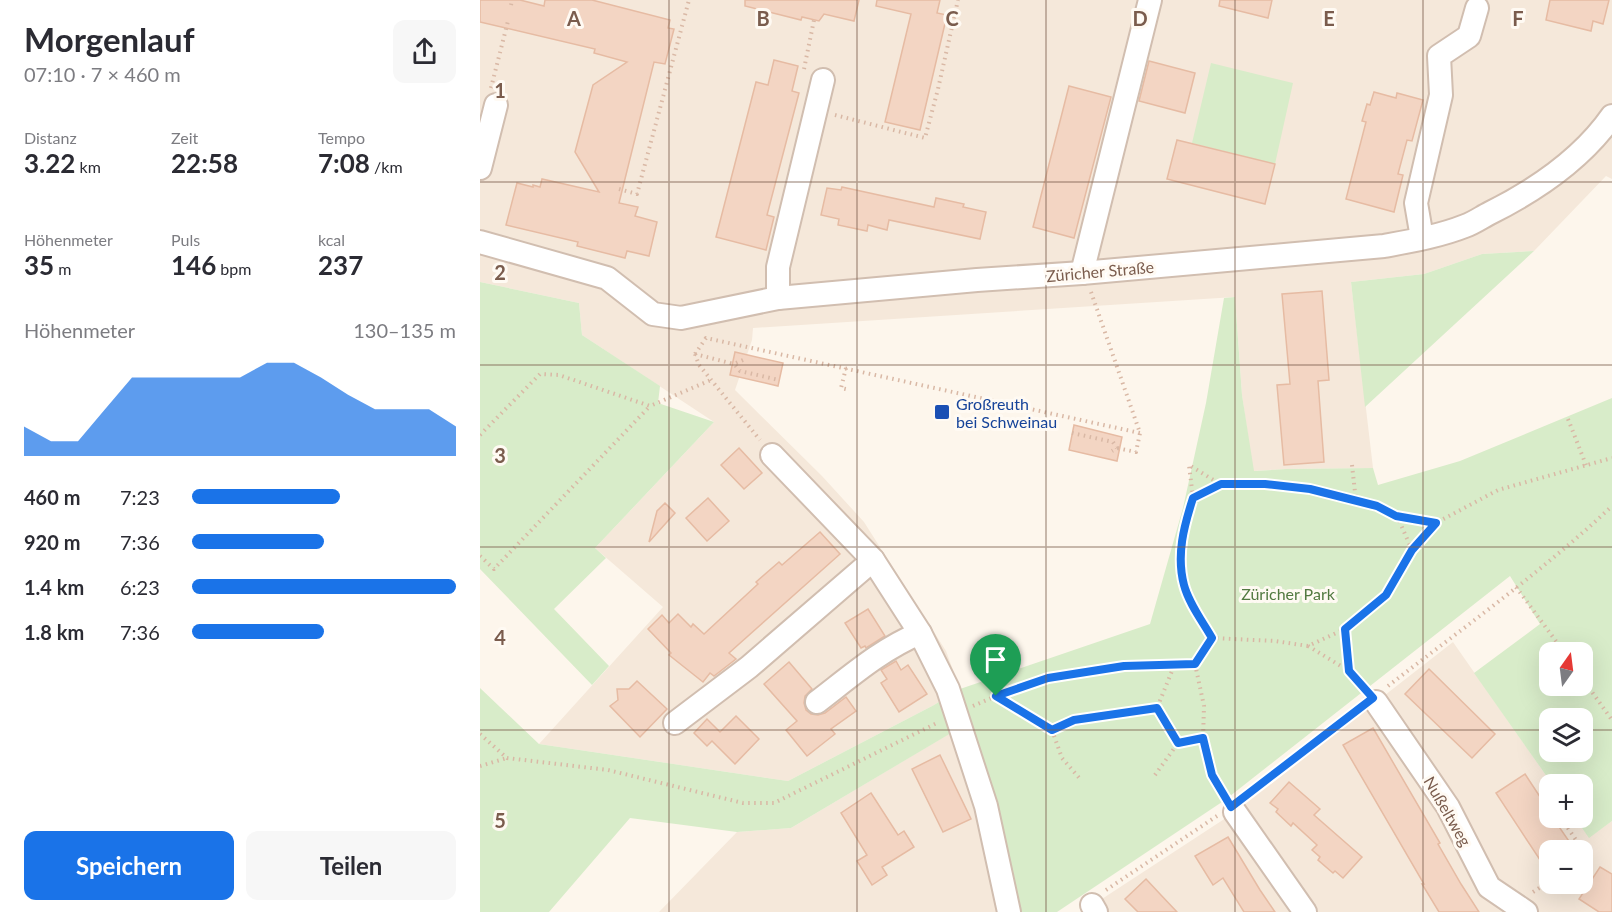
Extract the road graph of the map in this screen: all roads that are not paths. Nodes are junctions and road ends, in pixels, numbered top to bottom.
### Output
1 (1150, 0) edge
2 (1477, 8) dead end
3 (824, 80) road end
4 (496, 105) road end
5 (1608, 130) edge
6 (480, 168) edge
7 (1422, 238) junction
8 (480, 242) edge
9 (1082, 273) junction
10 (778, 298) junction
11 (772, 455) road end
12 (873, 560) junction
13 (920, 633) junction
14 (1372, 697) road end
15 (817, 702) dead end
16 (675, 723) dead end
17 (1231, 806) road end
18 (1009, 912) edge
19 (1305, 912) edge
20 (1526, 912) edge

1 - 9 street
2 - 7 street
3 - 10 street
4 - 6 street
5 - 7 street, Züricher Straße
7 - 9 street, Züricher Straße
8 - 10 street, Züricher Straße
9 - 10 street, Züricher Straße
11 - 12 street
12 - 13 street
12 - 16 street
13 - 15 street
13 - 18 street
14 - 20 street, Nußeltweg
17 - 19 street

